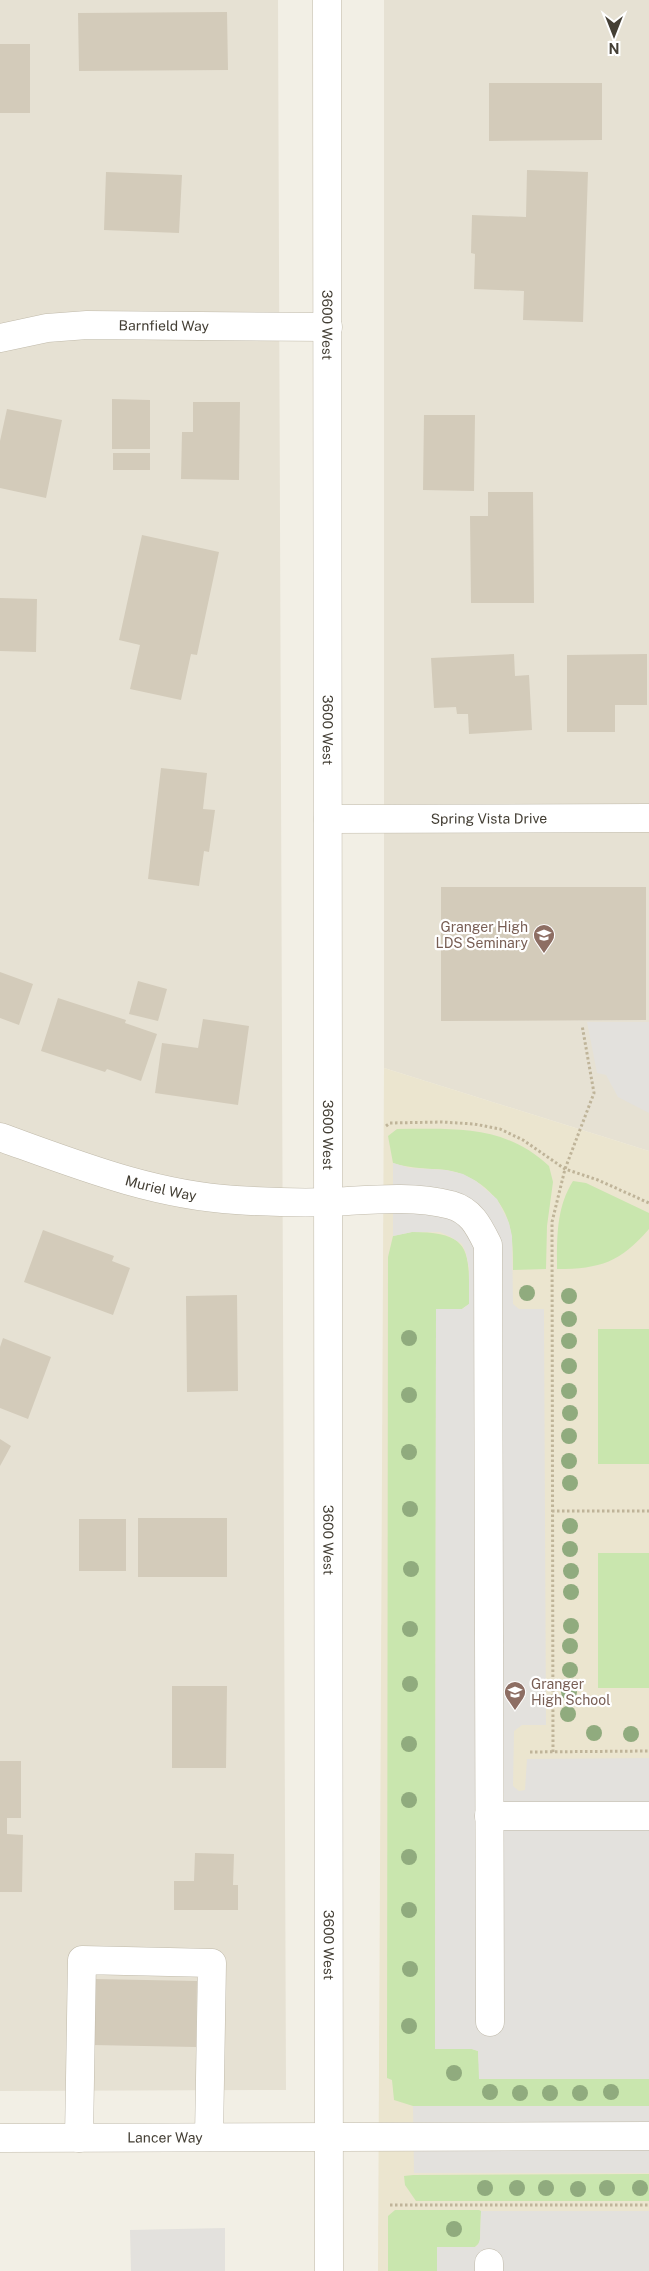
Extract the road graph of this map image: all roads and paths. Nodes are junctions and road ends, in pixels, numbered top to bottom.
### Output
1 (328, 0) edge
2 (328, 327) junction
3 (0, 338) edge
4 (649, 818) edge
5 (328, 819) junction
6 (582, 1025) dead end
7 (386, 1126) dead end
8 (0, 1136) edge
9 (565, 1169) junction
10 (328, 1202) junction
11 (649, 1204) edge
12 (552, 1511) junction
13 (649, 1511) edge
14 (649, 1751) edge
15 (530, 1752) dead end
16 (553, 1752) junction
17 (489, 1816) junction
18 (649, 1816) edge
19 (490, 2022) dead end
20 (649, 2136) edge
21 (209, 2137) junction
22 (329, 2137) junction
23 (0, 2138) edge
24 (79, 2138) junction
25 (390, 2205) dead end
26 (649, 2205) edge
27 (329, 2271) edge

1 - 2 street, 3600 West
2 - 3 street, Barnfield Way
2 - 5 street, 3600 West
4 - 5 street, Spring Vista Drive
5 - 10 street, 3600 West
6 - 9 path
7 - 9 path
8 - 10 street, Muriel Way
9 - 11 path
9 - 12 path
10 - 17 street, Muriel Way
10 - 22 street, 3600 West
12 - 13 path
12 - 16 path
14 - 16 path
15 - 16 path
17 - 18 street
17 - 19 street, Muriel Way
20 - 22 street, Lancer Way
21 - 22 street, Lancer Way
21 - 24 street, Lancer Way
21 - 24 street
22 - 27 street, 3600 West
23 - 24 street, Lancer Way
25 - 26 path

